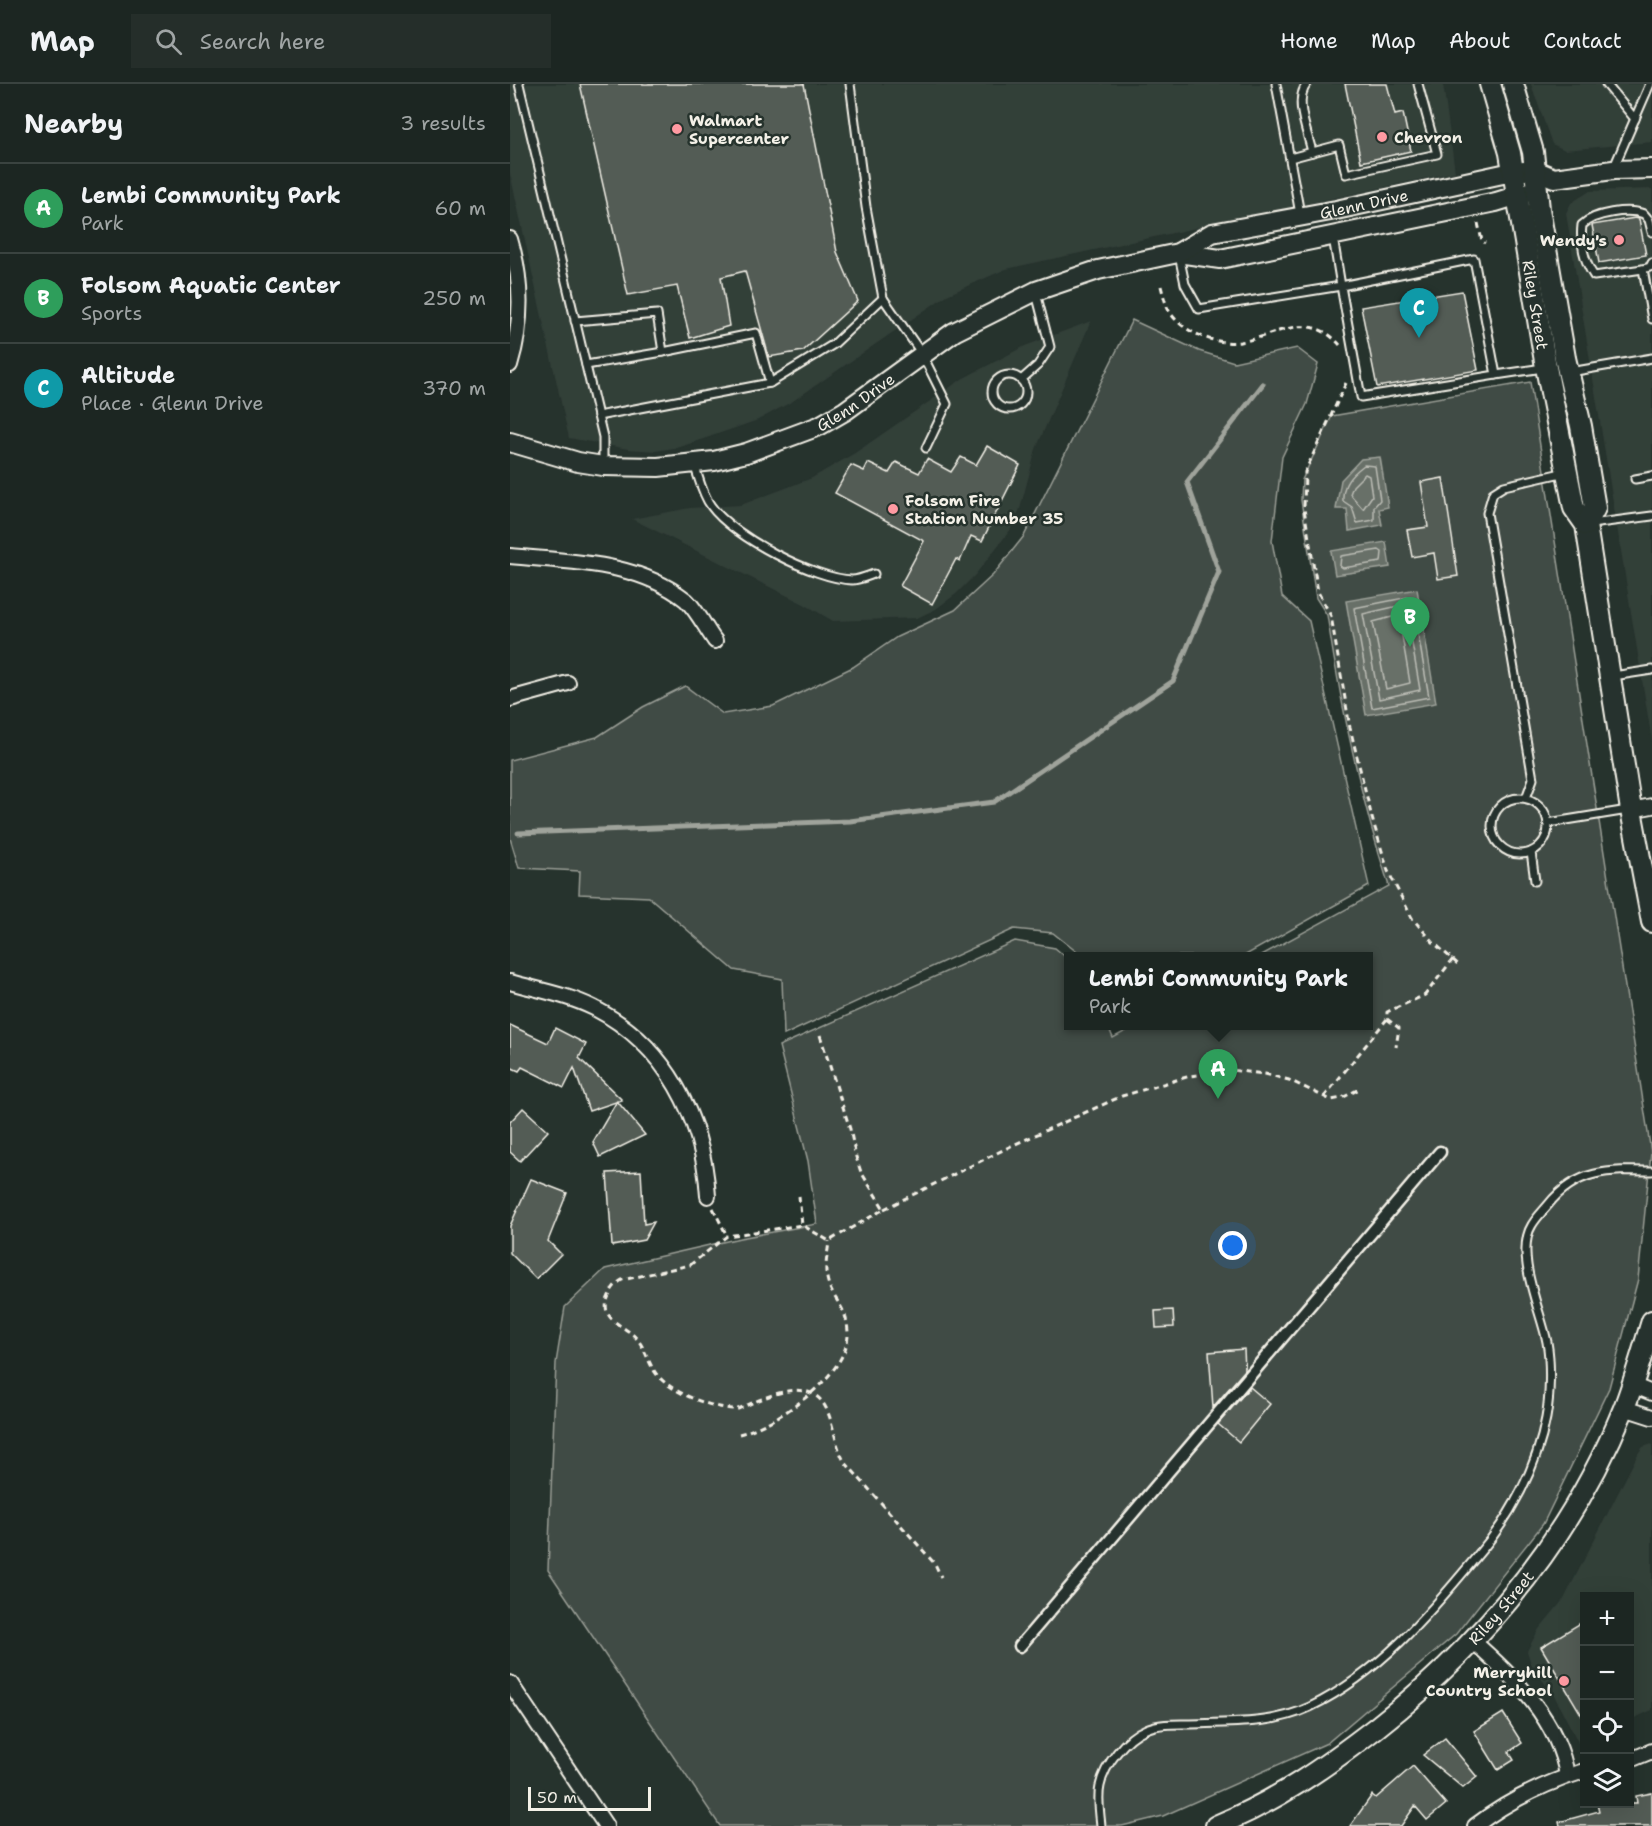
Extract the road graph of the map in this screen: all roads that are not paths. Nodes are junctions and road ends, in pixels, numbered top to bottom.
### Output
1 (519, 84) edge
2 (850, 84) edge
3 (1276, 84) edge
4 (1307, 84) edge
5 (1418, 84) edge
6 (1490, 84) edge
7 (1513, 84) edge
8 (1606, 84) edge
9 (1650, 84) edge
10 (1635, 119) junction
11 (1312, 152) junction
12 (1290, 158) junction
13 (1652, 169) edge
14 (1535, 170) junction
15 (1613, 170) junction
16 (1512, 172) junction
17 (1554, 177) junction
18 (1537, 190) junction
19 (1515, 196) junction
20 (1301, 217) junction
21 (1652, 232) edge
22 (1333, 237) junction
23 (510, 240) edge
24 (1178, 253) junction
25 (1220, 259) junction
26 (1652, 263) edge
27 (1643, 269) junction
28 (1341, 286) junction
29 (1035, 291) junction
30 (883, 298) junction
31 (1652, 319) edge
32 (575, 321) junction
33 (663, 352) junction
34 (922, 354) junction
35 (1652, 358) edge
36 (510, 365) edge
37 (586, 365) junction
38 (1546, 367) junction
39 (1568, 373) junction
40 (1496, 375) junction
41 (1022, 380) junction
42 (770, 383) junction
43 (598, 416) junction
44 (510, 442) edge
45 (926, 448) dead end
46 (694, 464) junction
47 (603, 466) junction
48 (1568, 472) junction
49 (1652, 476) edge
50 (1635, 478) dead end
51 (1652, 516) edge
52 (1586, 525) junction
53 (510, 556) edge
54 (874, 574) dead end
55 (715, 641) dead end
56 (1652, 670) edge
57 (1610, 677) junction
58 (568, 683) dead end
59 (510, 699) edge
60 (1526, 798) junction
61 (1652, 806) edge
62 (1631, 810) junction
63 (1548, 823) junction
64 (1531, 852) junction
65 (1535, 881) dead end
66 (1652, 921) edge
67 (510, 982) edge
68 (1440, 1152) dead end
69 (1652, 1172) edge
70 (708, 1196) road end
71 (1652, 1322) edge
72 (1632, 1385) junction
73 (1652, 1393) edge
74 (1624, 1408) junction
75 (1652, 1417) edge
76 (1474, 1642) junction
77 (1020, 1646) dead end
78 (512, 1688) edge
79 (1652, 1751) edge
80 (1634, 1758) edge
81 (1580, 1772) edge
82 (1567, 1776) junction
83 (606, 1826) edge
84 (1101, 1826) edge
85 (1216, 1826) edge
86 (1474, 1826) edge

1 - 32 lane
2 - 30 lane
3 - 12 lane
4 - 11 lane
5 - 11 lane
6 - 16 main road, Riley Street
7 - 14 main road, Riley Street
8 - 10 lane
9 - 10 lane
10 - 15 lane
11 - 12 lane
12 - 20 lane
13 - 15 street, Glenn Drive
14 - 16 street, Glenn Drive
14 - 17 street, Glenn Drive
14 - 18 main road, Riley Street
15 - 17 street, Glenn Drive
16 - 19 main road, Riley Street
16 - 20 street, Glenn Drive
17 - 18 street, Glenn Drive
18 - 19 street, Glenn Drive
18 - 39 main road, Riley Street
19 - 22 street, Glenn Drive
19 - 38 main road, Riley Street
20 - 24 street, Glenn Drive
20 - 25 street
21 - 27 lane
22 - 25 street, Glenn Drive
22 - 28 lane
23 - 36 street
24 - 25 street, Glenn Drive
24 - 28 lane
24 - 29 street, Glenn Drive
26 - 27 lane
27 - 31 lane
28 - 40 lane
28 - 40 lane
29 - 34 street, Glenn Drive
29 - 41 lane
30 - 34 lane
30 - 42 lane
32 - 33 lane
32 - 37 lane
33 - 37 lane
33 - 42 lane
34 - 45 lane
34 - 46 street, Glenn Drive
35 - 39 lane
37 - 43 lane
38 - 40 lane
38 - 48 main road, Riley Street
39 - 52 main road, Riley Street
41 - 41 lane
42 - 43 lane
43 - 47 lane
44 - 47 street, Glenn Drive
46 - 47 street, Glenn Drive
46 - 54 lane
48 - 52 main road, Riley Street
48 - 60 lane
49 - 50 lane
51 - 52 lane
52 - 57 main road, Riley Street
53 - 55 street
56 - 57 lane
57 - 62 main road, Riley Street
58 - 59 street
60 - 63 lane
60 - 64 lane
61 - 62 street
62 - 63 lane
62 - 66 main road, Riley Street
63 - 64 lane
64 - 65 lane
67 - 70 street
68 - 77 street
69 - 84 lane
71 - 72 main road, Riley Street
72 - 73 street
72 - 74 main road, Riley Street
74 - 75 street
74 - 76 main road, Riley Street
76 - 82 street
76 - 85 main road, Riley Street
78 - 83 street
79 - 80 street
81 - 82 street
82 - 86 street

